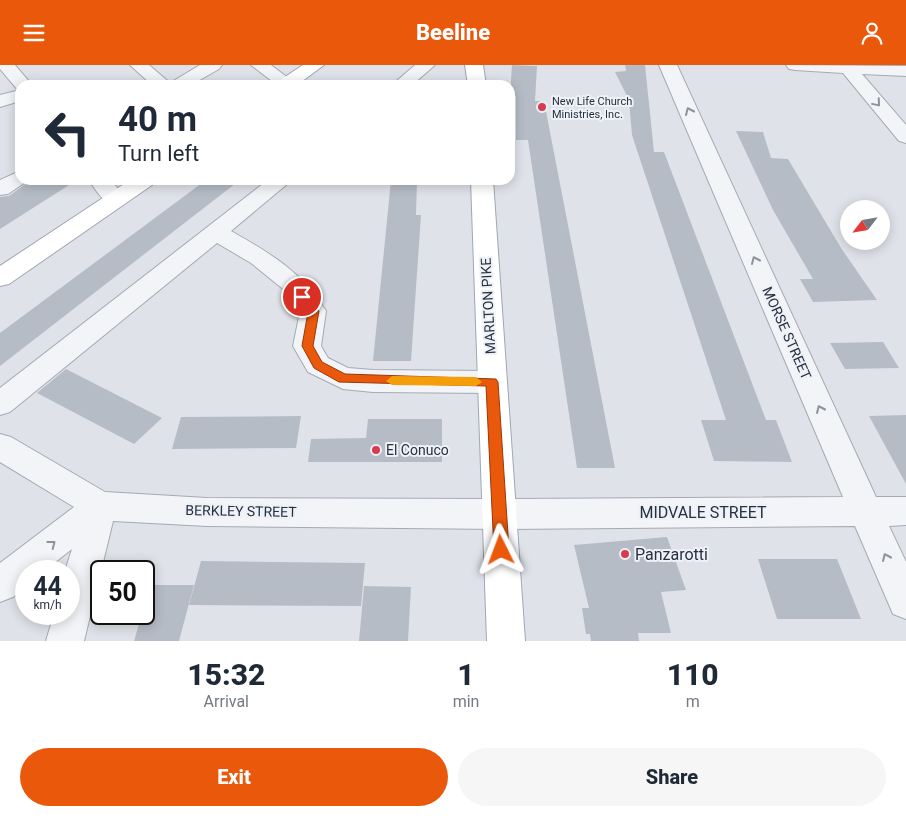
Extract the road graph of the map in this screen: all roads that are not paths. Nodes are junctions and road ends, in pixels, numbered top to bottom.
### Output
1 (6, 65) edge
2 (139, 65) edge
3 (214, 65) edge
4 (260, 65) edge
5 (315, 65) edge
6 (426, 65) edge
7 (474, 65) edge
8 (668, 65) edge
9 (795, 65) edge
10 (848, 68) junction
11 (906, 71) edge
12 (18, 80) edge
13 (157, 80) edge
14 (187, 80) edge
15 (281, 80) edge
16 (292, 80) edge
17 (407, 80) edge
18 (476, 80) edge
19 (15, 96) edge
20 (0, 101) edge
21 (906, 137) edge
22 (15, 180) edge
23 (104, 185) edge
24 (136, 185) edge
25 (275, 185) edge
26 (482, 185) edge
27 (0, 189) edge
28 (115, 199) junction
29 (215, 232) junction
30 (0, 278) edge
31 (492, 382) junction
32 (0, 404) edge
33 (0, 446) edge
34 (100, 506) junction
35 (866, 511) junction
36 (906, 511) edge
37 (499, 513) junction
38 (0, 585) edge
39 (906, 602) edge
40 (65, 641) edge
41 (506, 641) edge

1 - 12 street
2 - 13 street
3 - 14 street
4 - 15 street
5 - 16 main road
6 - 17 street
7 - 18 main road
35 -> 8 street, MORSE STREET
9 - 10 street
10 - 11 street
10 -> 21 street
19 - 20 street
22 - 27 street
23 - 28 street
24 - 28 main road
25 - 29 street
26 - 31 main road, MARLTON PIKE
28 - 30 main road
29 - 31 street
29 - 32 street
31 - 37 main road, MARLTON PIKE
33 - 34 street, BERKLEY STREET
34 - 37 street, BERKLEY STREET
38 -> 34 street
34 - 40 street
35 - 36 street, MIDVALE STREET
35 - 37 street, MIDVALE STREET
39 -> 35 street, MORSE STREET
37 - 41 main road, MARLTON PIKE

